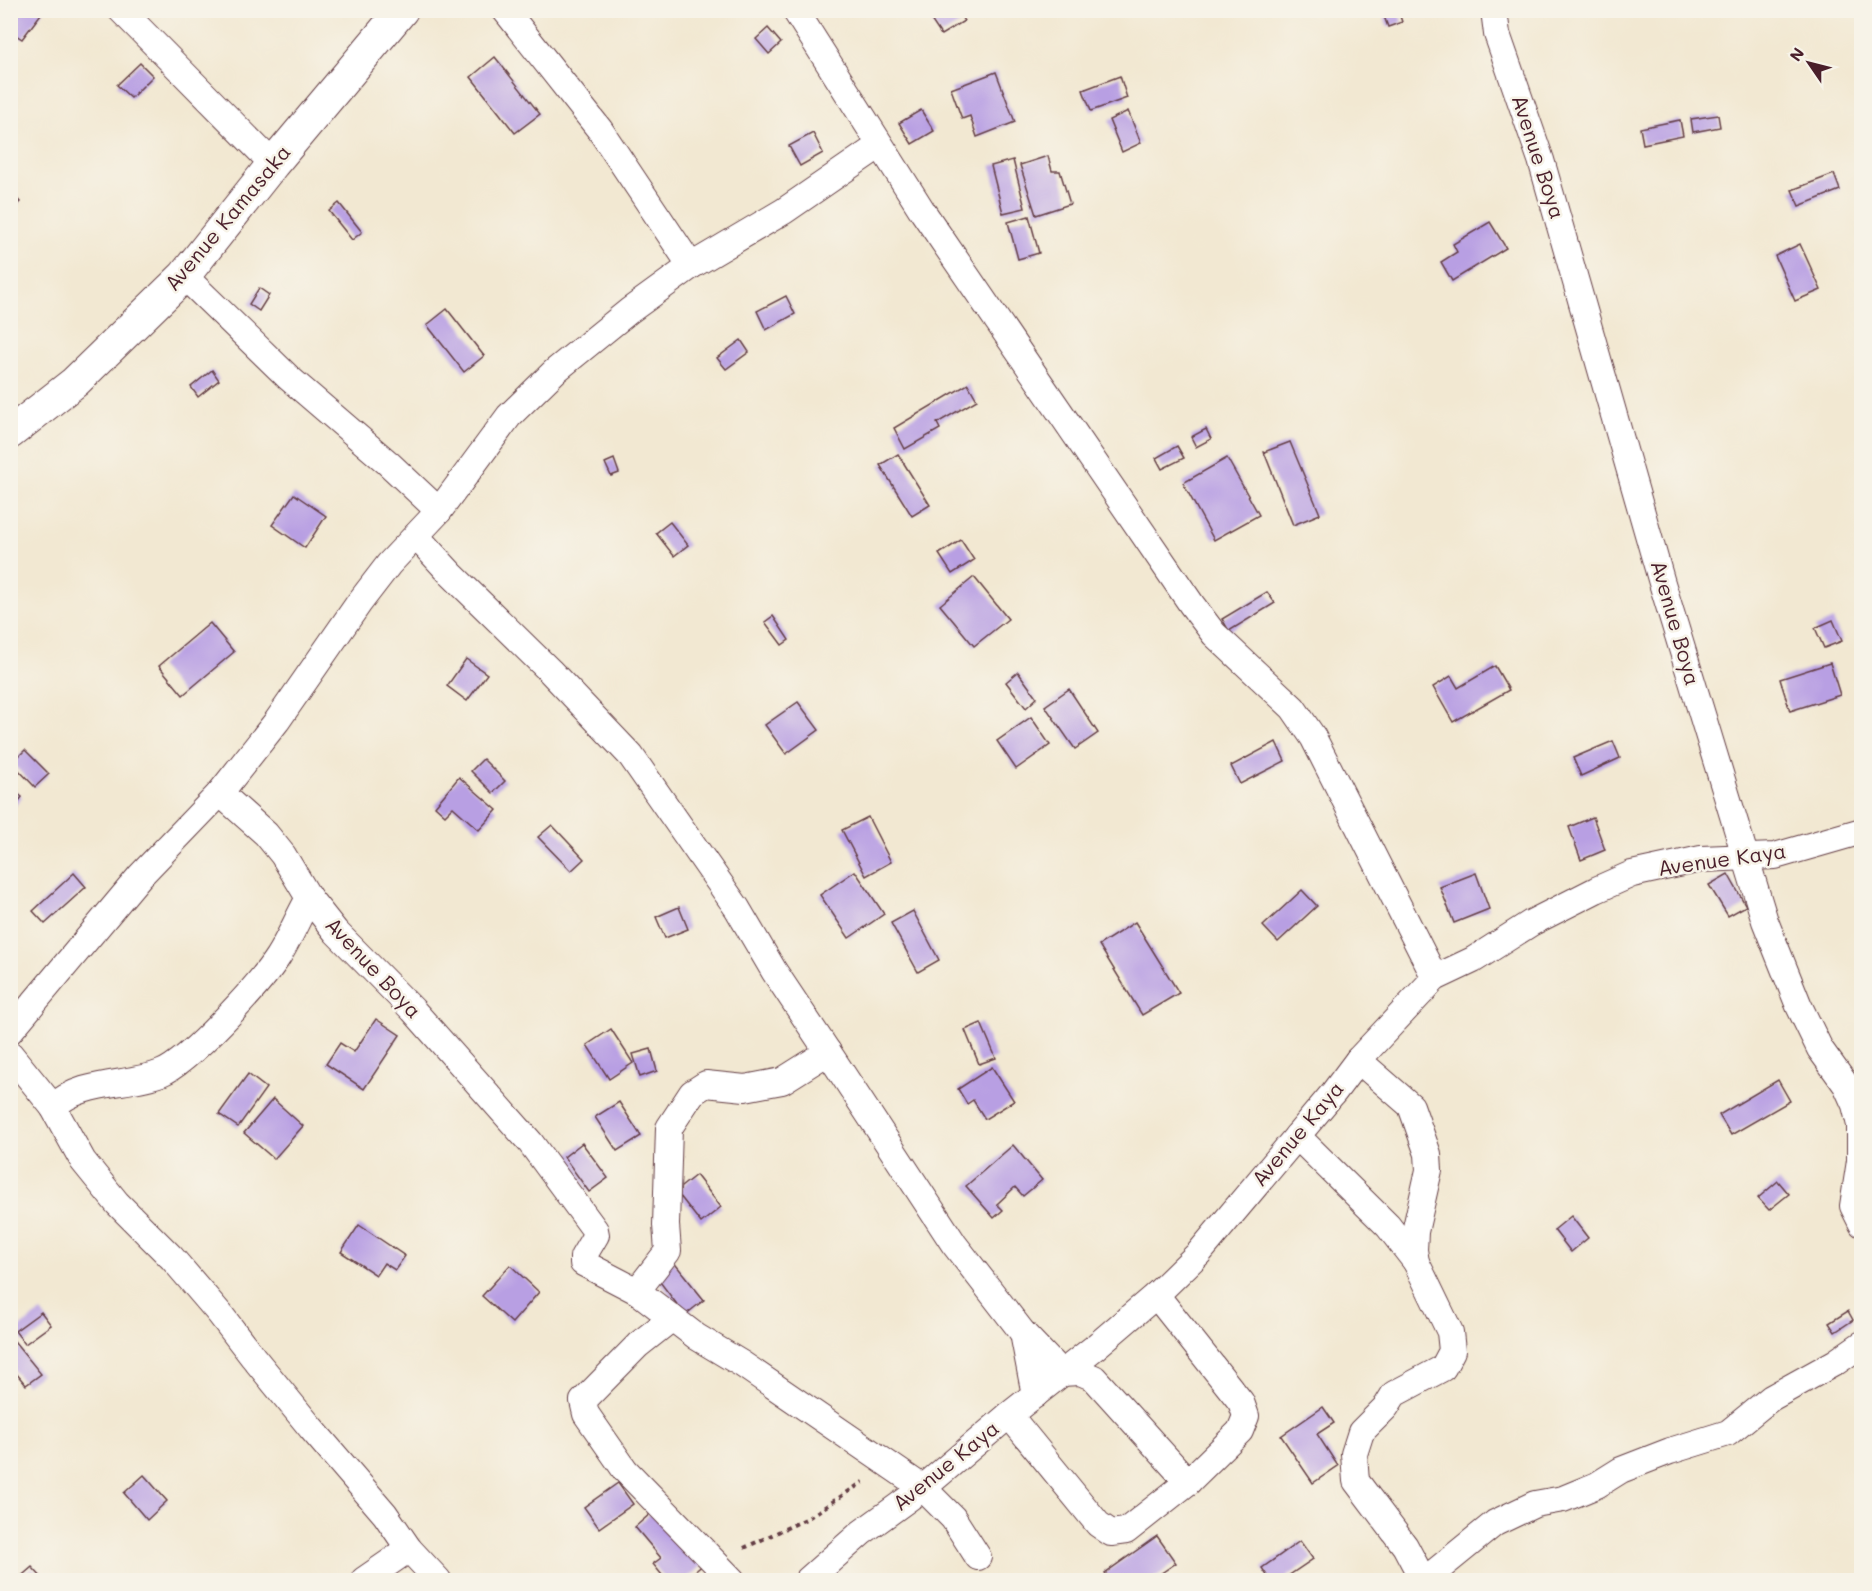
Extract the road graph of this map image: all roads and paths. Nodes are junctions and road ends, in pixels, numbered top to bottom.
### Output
1 (121, 10) edge
2 (402, 10) edge
3 (505, 10) edge
4 (795, 10) edge
5 (1494, 10) edge
6 (880, 145) junction
7 (273, 164) junction
8 (691, 266) junction
9 (184, 276) junction
10 (10, 434) edge
11 (439, 511) junction
12 (416, 536) junction
13 (220, 793) junction
14 (1862, 831) edge
15 (1745, 858) junction
16 (309, 898) junction
17 (1435, 978) junction
18 (10, 1031) edge
19 (828, 1052) junction
20 (10, 1054) edge
21 (1359, 1060) junction
22 (53, 1107) junction
23 (1297, 1136) junction
24 (1862, 1224) edge
25 (1416, 1262) junction
26 (637, 1291) junction
27 (1156, 1295) junction
28 (672, 1318) junction
29 (1023, 1333) junction
30 (1862, 1344) edge
31 (1061, 1373) junction
32 (1035, 1395) junction
33 (1009, 1415) junction
34 (888, 1465) junction
35 (1188, 1482) junction
36 (923, 1488) junction
37 (409, 1549) junction
38 (978, 1557) dead end
39 (712, 1559) junction
40 (821, 1576) edge
41 (364, 1581) edge
42 (438, 1581) edge
43 (732, 1581) edge
44 (1424, 1581) edge

1 - 7 street
2 - 7 street, Avenue Kamasaka
3 - 8 street
4 - 6 street
5 - 15 street, Avenue Boya
6 - 8 street
6 - 17 street
7 - 9 street, Avenue Kamasaka
8 - 11 street
9 - 10 street, Avenue Kamasaka
9 - 11 street
11 - 12 street
12 - 13 street
12 - 19 street
13 - 16 street, Avenue Boya
13 - 18 street
14 - 15 street, Avenue Kaya
15 - 17 street, Avenue Kaya
15 - 24 street, Avenue Boya
16 - 22 street
16 - 26 street, Avenue Boya
17 - 21 street, Avenue Kaya
19 - 26 street
19 - 29 street
20 - 22 street
21 - 23 street, Avenue Kaya
21 - 25 street
22 - 37 street
23 - 25 street
23 - 27 street, Avenue Kaya
25 - 44 street
26 - 28 street
27 - 31 street, Avenue Kaya
27 - 35 street
28 - 34 street
28 - 39 street
29 - 31 street
29 - 32 street
30 - 44 street
31 - 32 street, Avenue Kaya
31 - 35 street
32 - 33 street, Avenue Kaya
33 - 35 street
33 - 36 street, Avenue Kaya
34 - 36 street
34 - 39 path
36 - 38 street
36 - 40 street, Avenue Kaya
37 - 41 street
37 - 42 street
39 - 43 street

